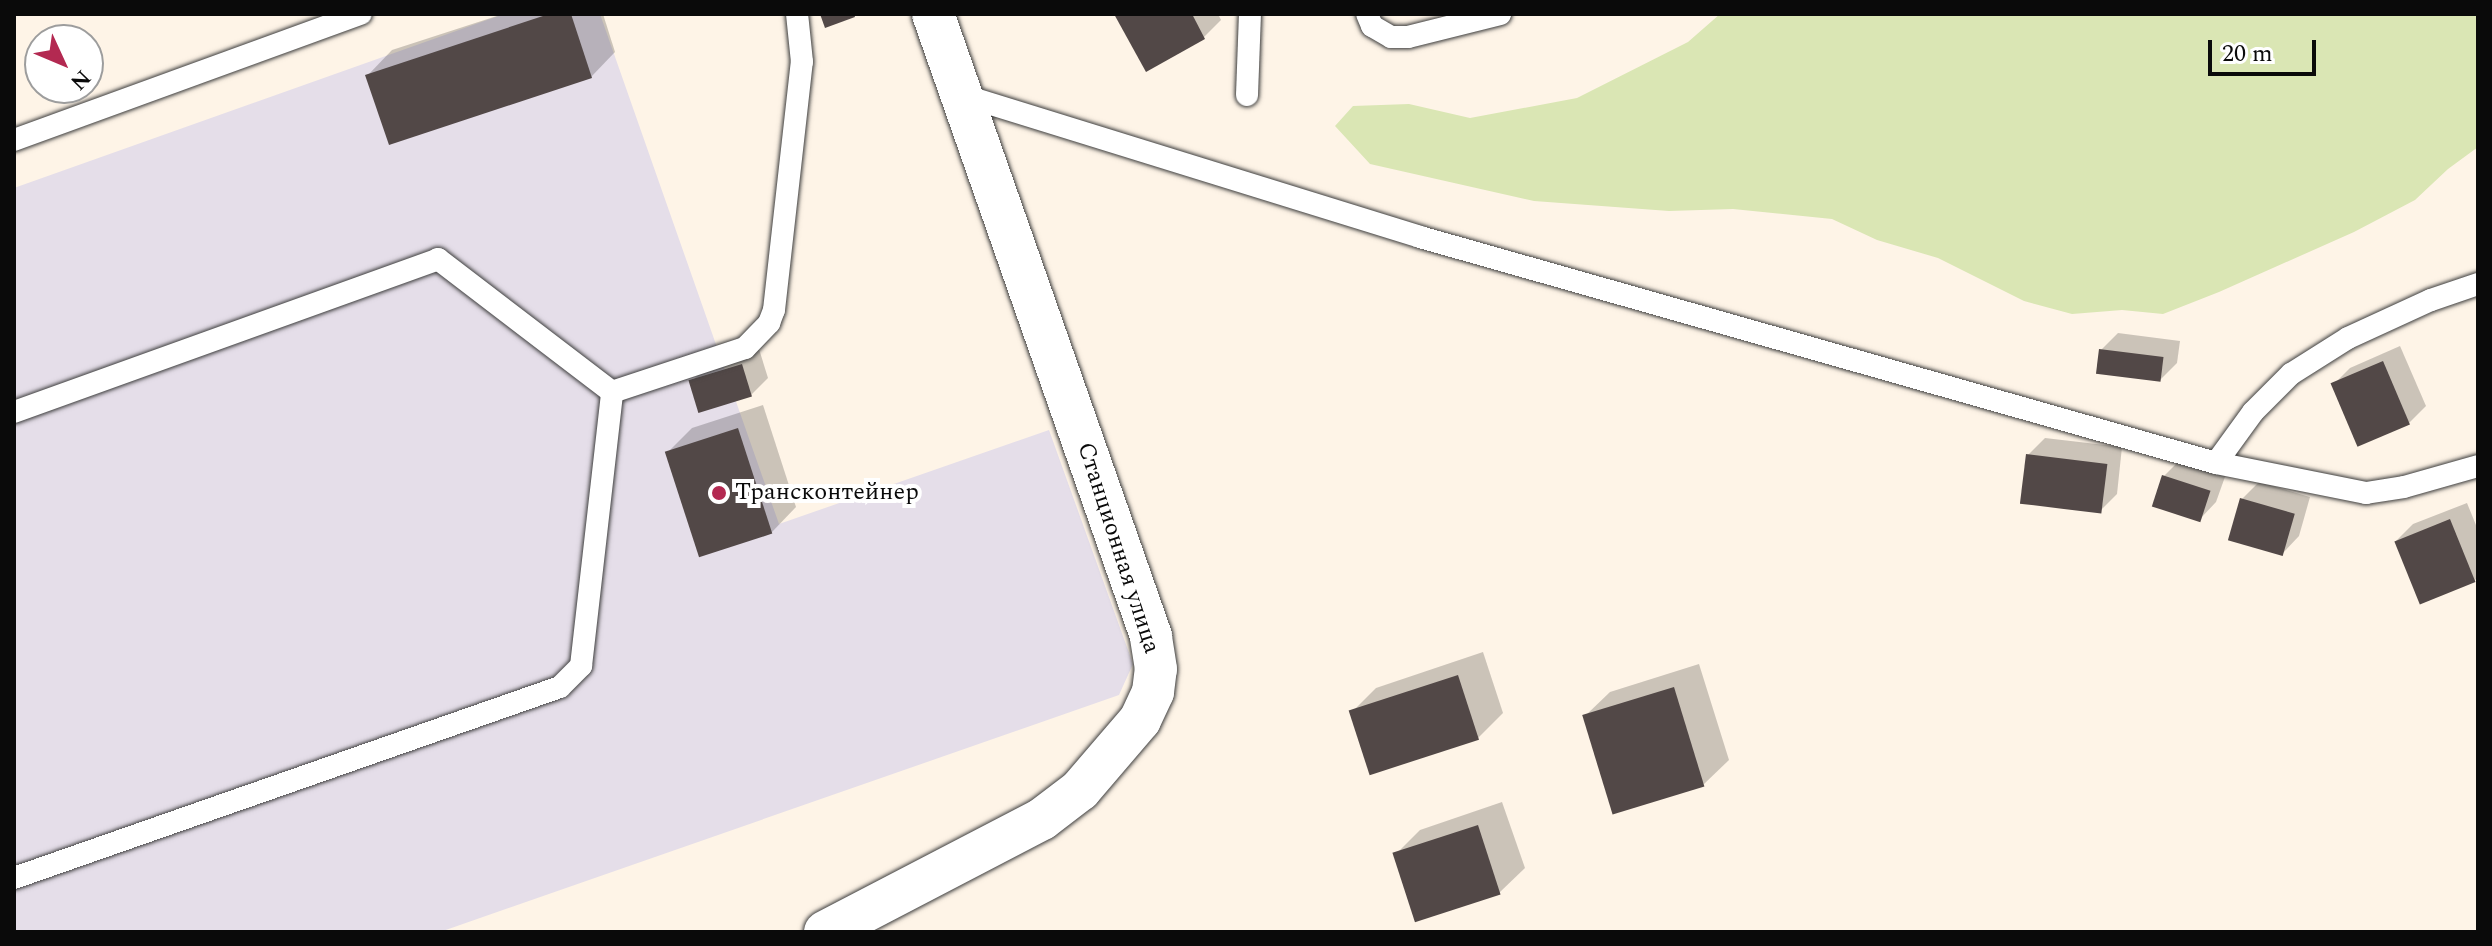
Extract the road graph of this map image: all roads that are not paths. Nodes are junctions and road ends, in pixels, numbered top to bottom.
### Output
1 (361, 14) edge
2 (797, 14) edge
3 (933, 14) edge
4 (1250, 14) edge
5 (1367, 14) edge
6 (1500, 14) edge
7 (962, 95) junction
8 (1247, 95) dead end
9 (14, 140) edge
10 (2478, 284) edge
11 (612, 392) junction
12 (14, 412) edge
13 (2216, 463) junction
14 (2478, 466) edge
15 (14, 878) edge
16 (825, 932) edge

1 - 9 lane
2 - 11 lane
3 - 7 street, Станционная улица
4 - 8 lane
5 - 6 lane
7 - 13 lane
7 - 16 street, Станционная улица
10 - 13 lane
11 - 12 lane
11 - 15 lane
13 - 14 lane

